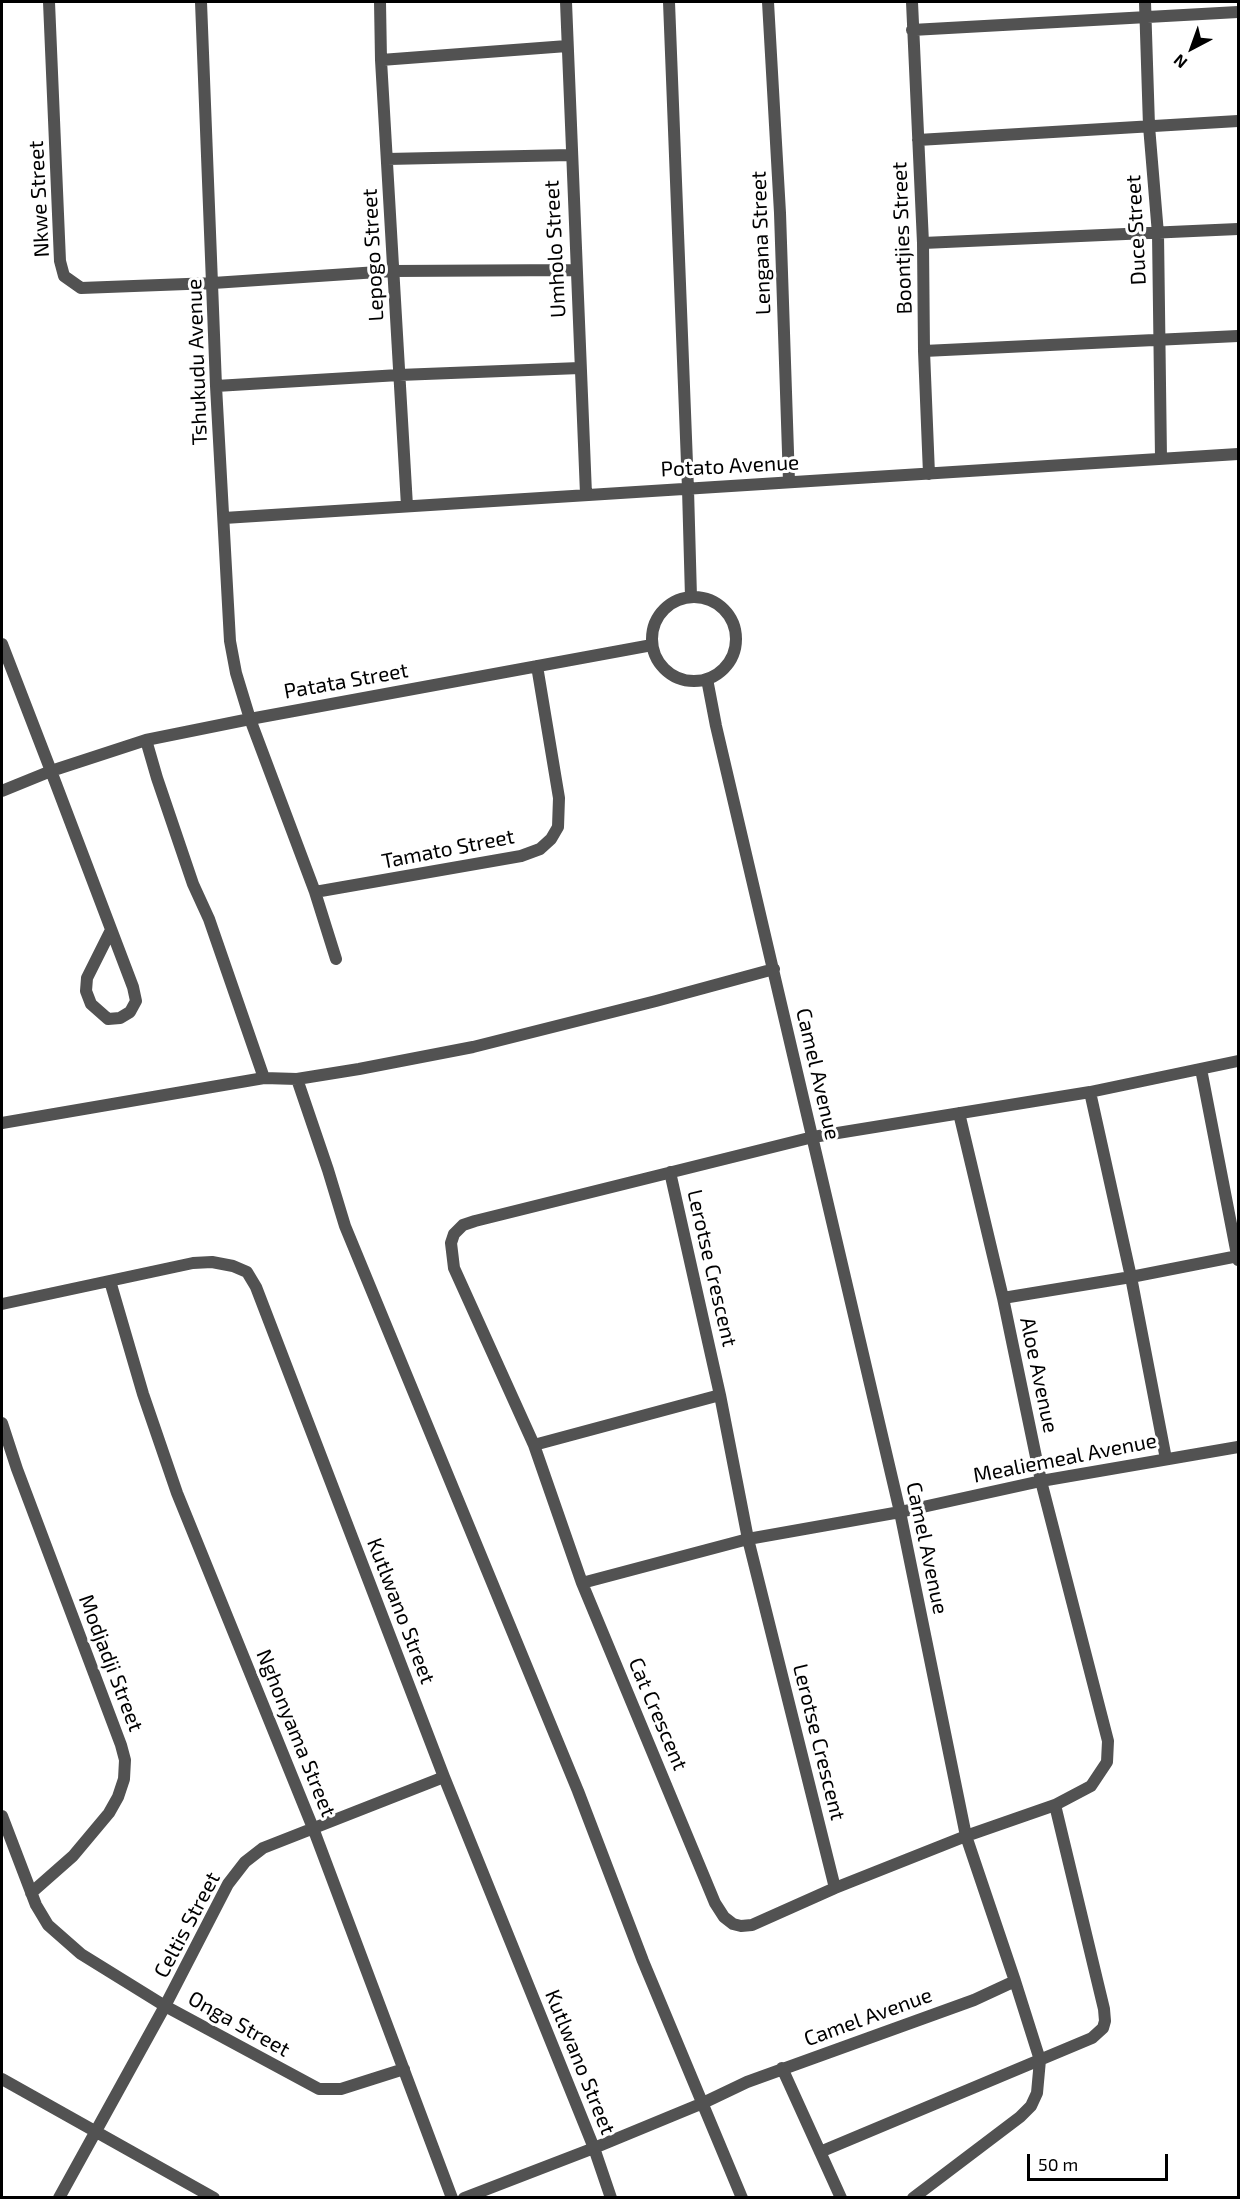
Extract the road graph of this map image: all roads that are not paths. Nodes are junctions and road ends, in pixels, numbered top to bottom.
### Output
1 (48, 2) edge
2 (201, 2) edge
3 (380, 2) edge
4 (566, 2) edge
5 (669, 2) edge
6 (768, 2) edge
7 (912, 2) edge
8 (1145, 2) edge
9 (1239, 12) edge
10 (1146, 17) junction
11 (912, 30) junction
12 (567, 46) junction
13 (381, 60) junction
14 (1239, 121) edge
15 (1149, 126) junction
16 (918, 140) junction
17 (571, 155) junction
18 (387, 159) junction
19 (1239, 229) edge
20 (1158, 234) junction
21 (923, 243) junction
22 (576, 270) junction
23 (393, 271) junction
24 (213, 282) junction
25 (1239, 336) edge
26 (1160, 340) junction
27 (924, 351) junction
28 (580, 368) junction
29 (399, 375) junction
30 (216, 386) junction
31 (1239, 454) edge
32 (1161, 458) junction
33 (929, 474) junction
34 (789, 482) junction
35 (688, 489) junction
36 (586, 494) junction
37 (407, 506) junction
38 (224, 518) junction
39 (691, 597) junction
40 (2, 644) edge
41 (652, 645) junction
42 (537, 666) junction
43 (707, 679) junction
44 (250, 718) junction
45 (146, 740) junction
46 (51, 771) junction
47 (2, 791) edge
48 (315, 892) junction
49 (111, 930) junction
50 (336, 958) dead end
51 (774, 969) junction
52 (1239, 1060) edge
53 (1201, 1069) junction
54 (264, 1078) junction
55 (297, 1079) junction
56 (1090, 1092) junction
57 (959, 1113) junction
58 (2, 1123) edge
59 (813, 1137) junction
60 (670, 1172) junction
61 (1238, 1257) edge
62 (1131, 1277) junction
63 (110, 1281) junction
64 (1003, 1298) junction
65 (2, 1304) edge
66 (720, 1395) junction
67 (2, 1422) edge
68 (534, 1445) junction
69 (1239, 1447) edge
70 (1166, 1459) junction
71 (1041, 1481) junction
72 (900, 1512) junction
73 (748, 1539) junction
74 (582, 1583) junction
75 (444, 1777) junction
76 (1055, 1805) junction
77 (2, 1816) edge
78 (313, 1828) junction
79 (966, 1836) junction
80 (835, 1888) junction
81 (31, 1893) junction
82 (1015, 1982) junction
83 (165, 2006) junction
84 (1040, 2060) junction
85 (782, 2068) junction
86 (404, 2069) junction
87 (2, 2079) edge
88 (703, 2103) junction
89 (94, 2132) junction
90 (594, 2148) junction
91 (820, 2152) junction
92 (59, 2198) edge
93 (214, 2198) edge
94 (452, 2198) edge
95 (464, 2198) edge
96 (611, 2198) edge
97 (742, 2198) edge
98 (841, 2198) edge
99 (912, 2198) edge

1 - 24 street, Nkwe Street
2 - 24 street, Tshukudu Avenue
3 - 13 street, Lepogo Street
4 - 12 street, Umholo Street
5 - 35 street
6 - 34 street, Lengana Street
7 - 11 street, Boontjies Street
8 - 10 street, Duce Street
9 - 10 street
10 - 11 street
10 - 15 street, Duce Street
11 - 16 street, Boontjies Street
12 - 13 street
12 - 17 street, Umholo Street
13 - 18 street, Lepogo Street
14 - 15 street
15 - 16 street
15 - 20 street, Duce Street
16 - 21 street, Boontjies Street
17 - 18 street
17 - 22 street, Umholo Street
18 - 23 street, Lepogo Street
19 - 20 street
20 - 21 street
20 - 26 street, Duce Street
21 - 27 street, Boontjies Street
22 - 23 street
22 - 28 street, Umholo Street
23 - 24 street
23 - 29 street, Lepogo Street
24 - 30 street, Tshukudu Avenue
25 - 26 street
26 - 27 street
26 - 32 street, Duce Street
27 - 33 street, Boontjies Street
28 - 29 street
28 - 36 street, Umholo Street
29 - 30 street
29 - 37 street, Lepogo Street
30 - 38 street, Tshukudu Avenue
31 - 32 street, Potato Avenue
32 - 33 street, Potato Avenue
33 - 34 street, Potato Avenue
34 - 35 street, Potato Avenue
35 - 36 street, Potato Avenue
35 - 39 street
36 - 37 street, Potato Avenue
37 - 38 street, Potato Avenue
38 - 44 street, Tshukudu Avenue
39 - 41 street
39 - 43 street
40 - 46 street
41 - 42 street, Patata Street
41 - 43 street
42 - 44 street, Patata Street
42 - 48 street, Tamato Street
43 - 51 street, Camel Avenue
44 - 45 street, Patata Street
44 - 48 street
45 - 46 street, Patata Street
45 - 54 street
46 - 47 street, Patata Street
46 - 49 street
48 - 50 street
49 - 49 street
51 - 55 street
51 - 59 street, Camel Avenue
52 - 53 street
53 - 56 street
53 - 61 street
54 - 55 street
54 - 58 street
55 - 88 street
56 - 57 street
56 - 62 street
57 - 59 street
57 - 64 street, Aloe Avenue
59 - 60 street
59 - 72 street, Camel Avenue
60 - 66 street, Lerotse Crescent
60 - 68 street, Lerotse Crescent
61 - 62 street
62 - 64 street
62 - 70 street
63 - 65 street, Kutlwano Street
63 - 75 street, Kutlwano Street
63 - 78 street, Nghonyama Street
64 - 71 street, Aloe Avenue
66 - 68 street
66 - 73 street, Lerotse Crescent
67 - 81 street, Modjadji Street
68 - 74 street, Lerotse Crescent
69 - 70 street, Mealiemeal Avenue
70 - 71 street, Mealiemeal Avenue
71 - 72 street, Mealiemeal Avenue
71 - 76 street, Aloe Avenue
72 - 73 street
72 - 79 street, Camel Avenue
73 - 74 street
73 - 80 street, Lerotse Crescent
74 - 80 street, Cat Crescent
75 - 78 street, Celtis Street
75 - 90 street, Kutlwano Street
76 - 79 street, Aloe Avenue
76 - 84 street
77 - 81 street, Onga Street
78 - 83 street, Celtis Street
78 - 86 street, Nghonyama Street
79 - 80 street, Cat Crescent
79 - 82 street, Camel Avenue
81 - 83 street, Onga Street
82 - 84 street
82 - 85 street, Camel Avenue
83 - 86 street, Onga Street
83 - 89 street, Celtis Street
84 - 91 street
84 - 99 street
85 - 88 street, Camel Avenue
85 - 91 street
86 - 94 street, Nghonyama Street
87 - 89 street
88 - 90 street, Camel Avenue
88 - 97 street
89 - 92 street, Celtis Street
89 - 93 street
90 - 95 street, Camel Avenue
90 - 96 street, Kutlwano Street
91 - 98 street

